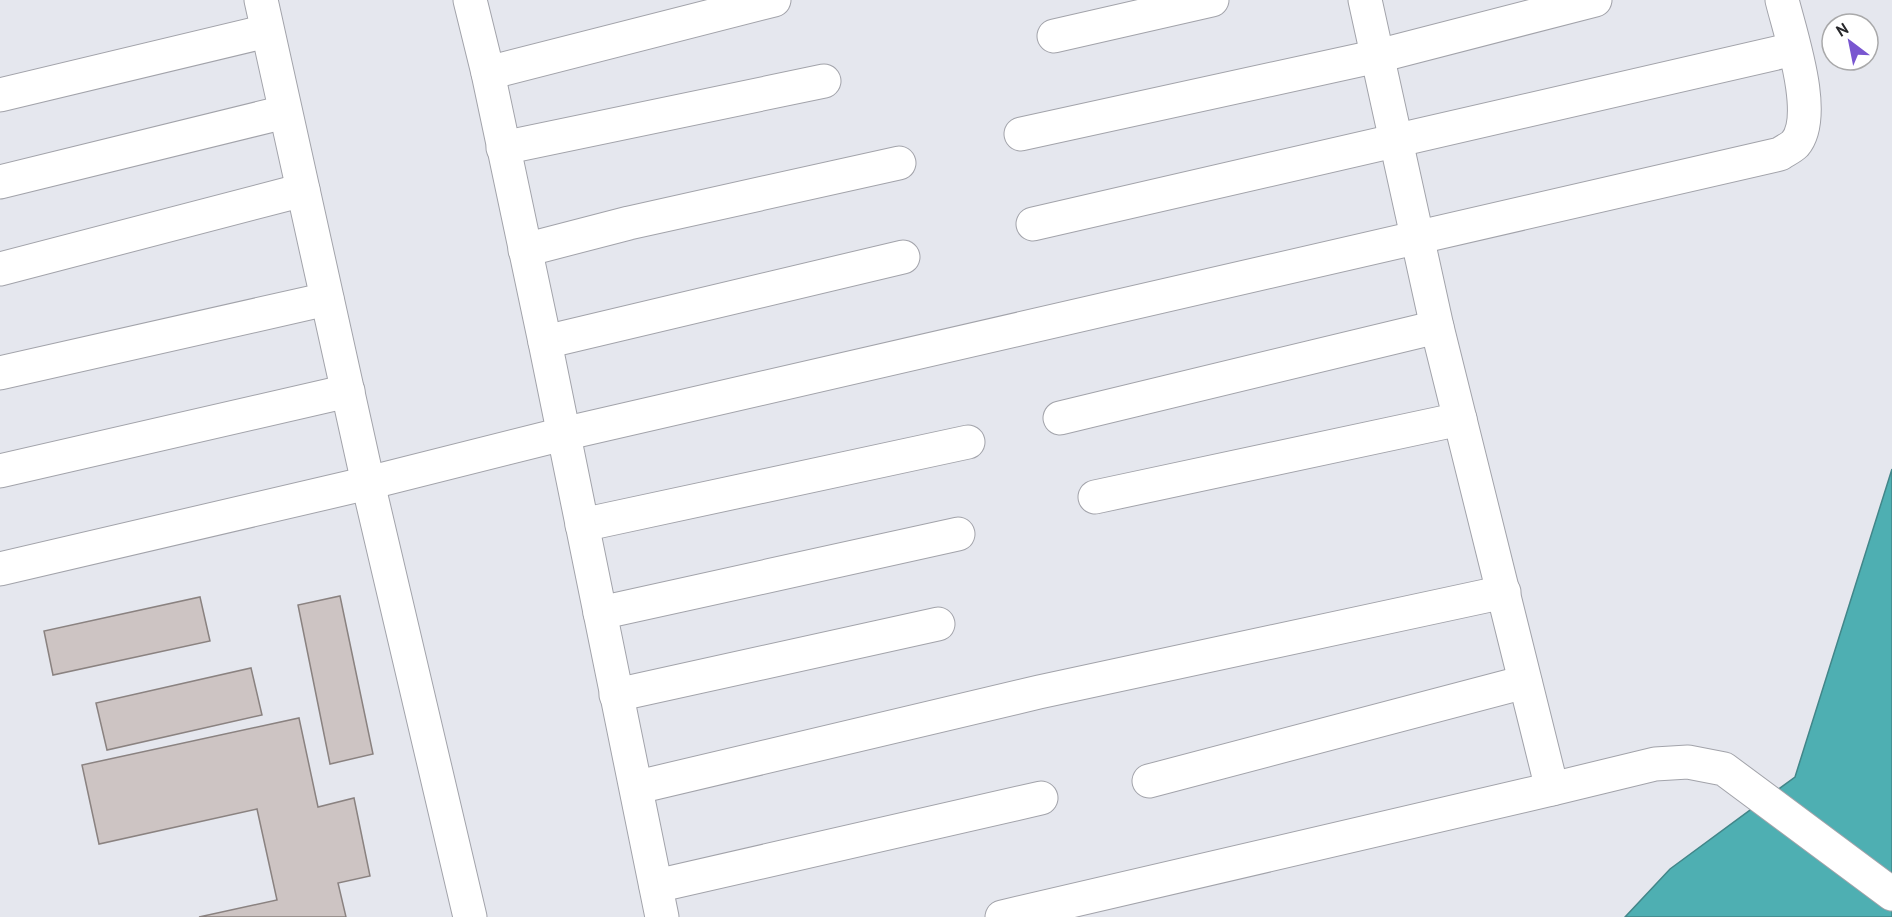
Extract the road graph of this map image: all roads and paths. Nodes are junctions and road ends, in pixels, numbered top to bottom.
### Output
1 (470, 0) edge
2 (774, 0) edge
3 (1212, 0) edge
4 (1365, 0) edge
5 (1595, 0) edge
6 (1782, 0) edge
7 (264, 15) edge
8 (1054, 36) dead end
9 (1794, 49) junction
10 (1378, 56) junction
11 (488, 73) junction
12 (824, 81) dead end
13 (0, 95) edge
14 (285, 112) junction
15 (1021, 134) dead end
16 (1394, 141) junction
17 (503, 148) junction
18 (899, 163) dead end
19 (0, 182) edge
20 (303, 190) junction
21 (1033, 224) dead end
22 (1417, 238) junction
23 (525, 250) junction
24 (903, 257) dead end
25 (0, 269) edge
26 (327, 298) junction
27 (1437, 327) junction
28 (545, 342) junction
29 (0, 373) edge
30 (348, 391) junction
31 (1060, 418) dead end
32 (1460, 419) junction
33 (563, 434) junction
34 (968, 442) dead end
35 (0, 471) edge
36 (368, 483) junction
37 (1095, 496) dead end
38 (582, 525) junction
39 (958, 534) dead end
40 (0, 569) edge
41 (1504, 592) junction
42 (600, 613) junction
43 (938, 624) dead end
44 (1525, 682) junction
45 (616, 695) junction
46 (1149, 781) dead end
47 (638, 787) junction
48 (1552, 789) junction
49 (1041, 798) dead end
50 (1892, 894) edge
51 (659, 902) edge
52 (470, 917) edge
53 (1002, 917) edge

1 - 11 street
2 - 11 street
3 - 8 street
4 - 10 street
5 - 10 street
6 - 9 street
7 - 13 street
7 - 14 street
9 - 16 street
9 - 22 street
10 - 15 street
10 - 16 street
11 - 17 street
12 - 17 street
14 - 19 street
14 - 20 street
16 - 21 street
16 - 22 street
17 - 23 street
18 - 23 street
20 - 25 street
20 - 26 street
22 - 27 street
22 - 33 street
23 - 28 street
24 - 28 street
26 - 29 street
26 - 30 street
27 - 31 street
27 - 32 street
28 - 33 street
30 - 35 street
30 - 36 street
32 - 37 street
32 - 41 street
33 - 36 street
33 - 38 street
34 - 38 street
36 - 40 street
36 - 52 street
38 - 42 street
39 - 42 street
41 - 44 street
41 - 47 street
42 - 45 street
43 - 45 street
44 - 46 street
44 - 48 street
45 - 47 street
47 - 51 street
48 - 50 street
48 - 53 street
49 - 51 street

